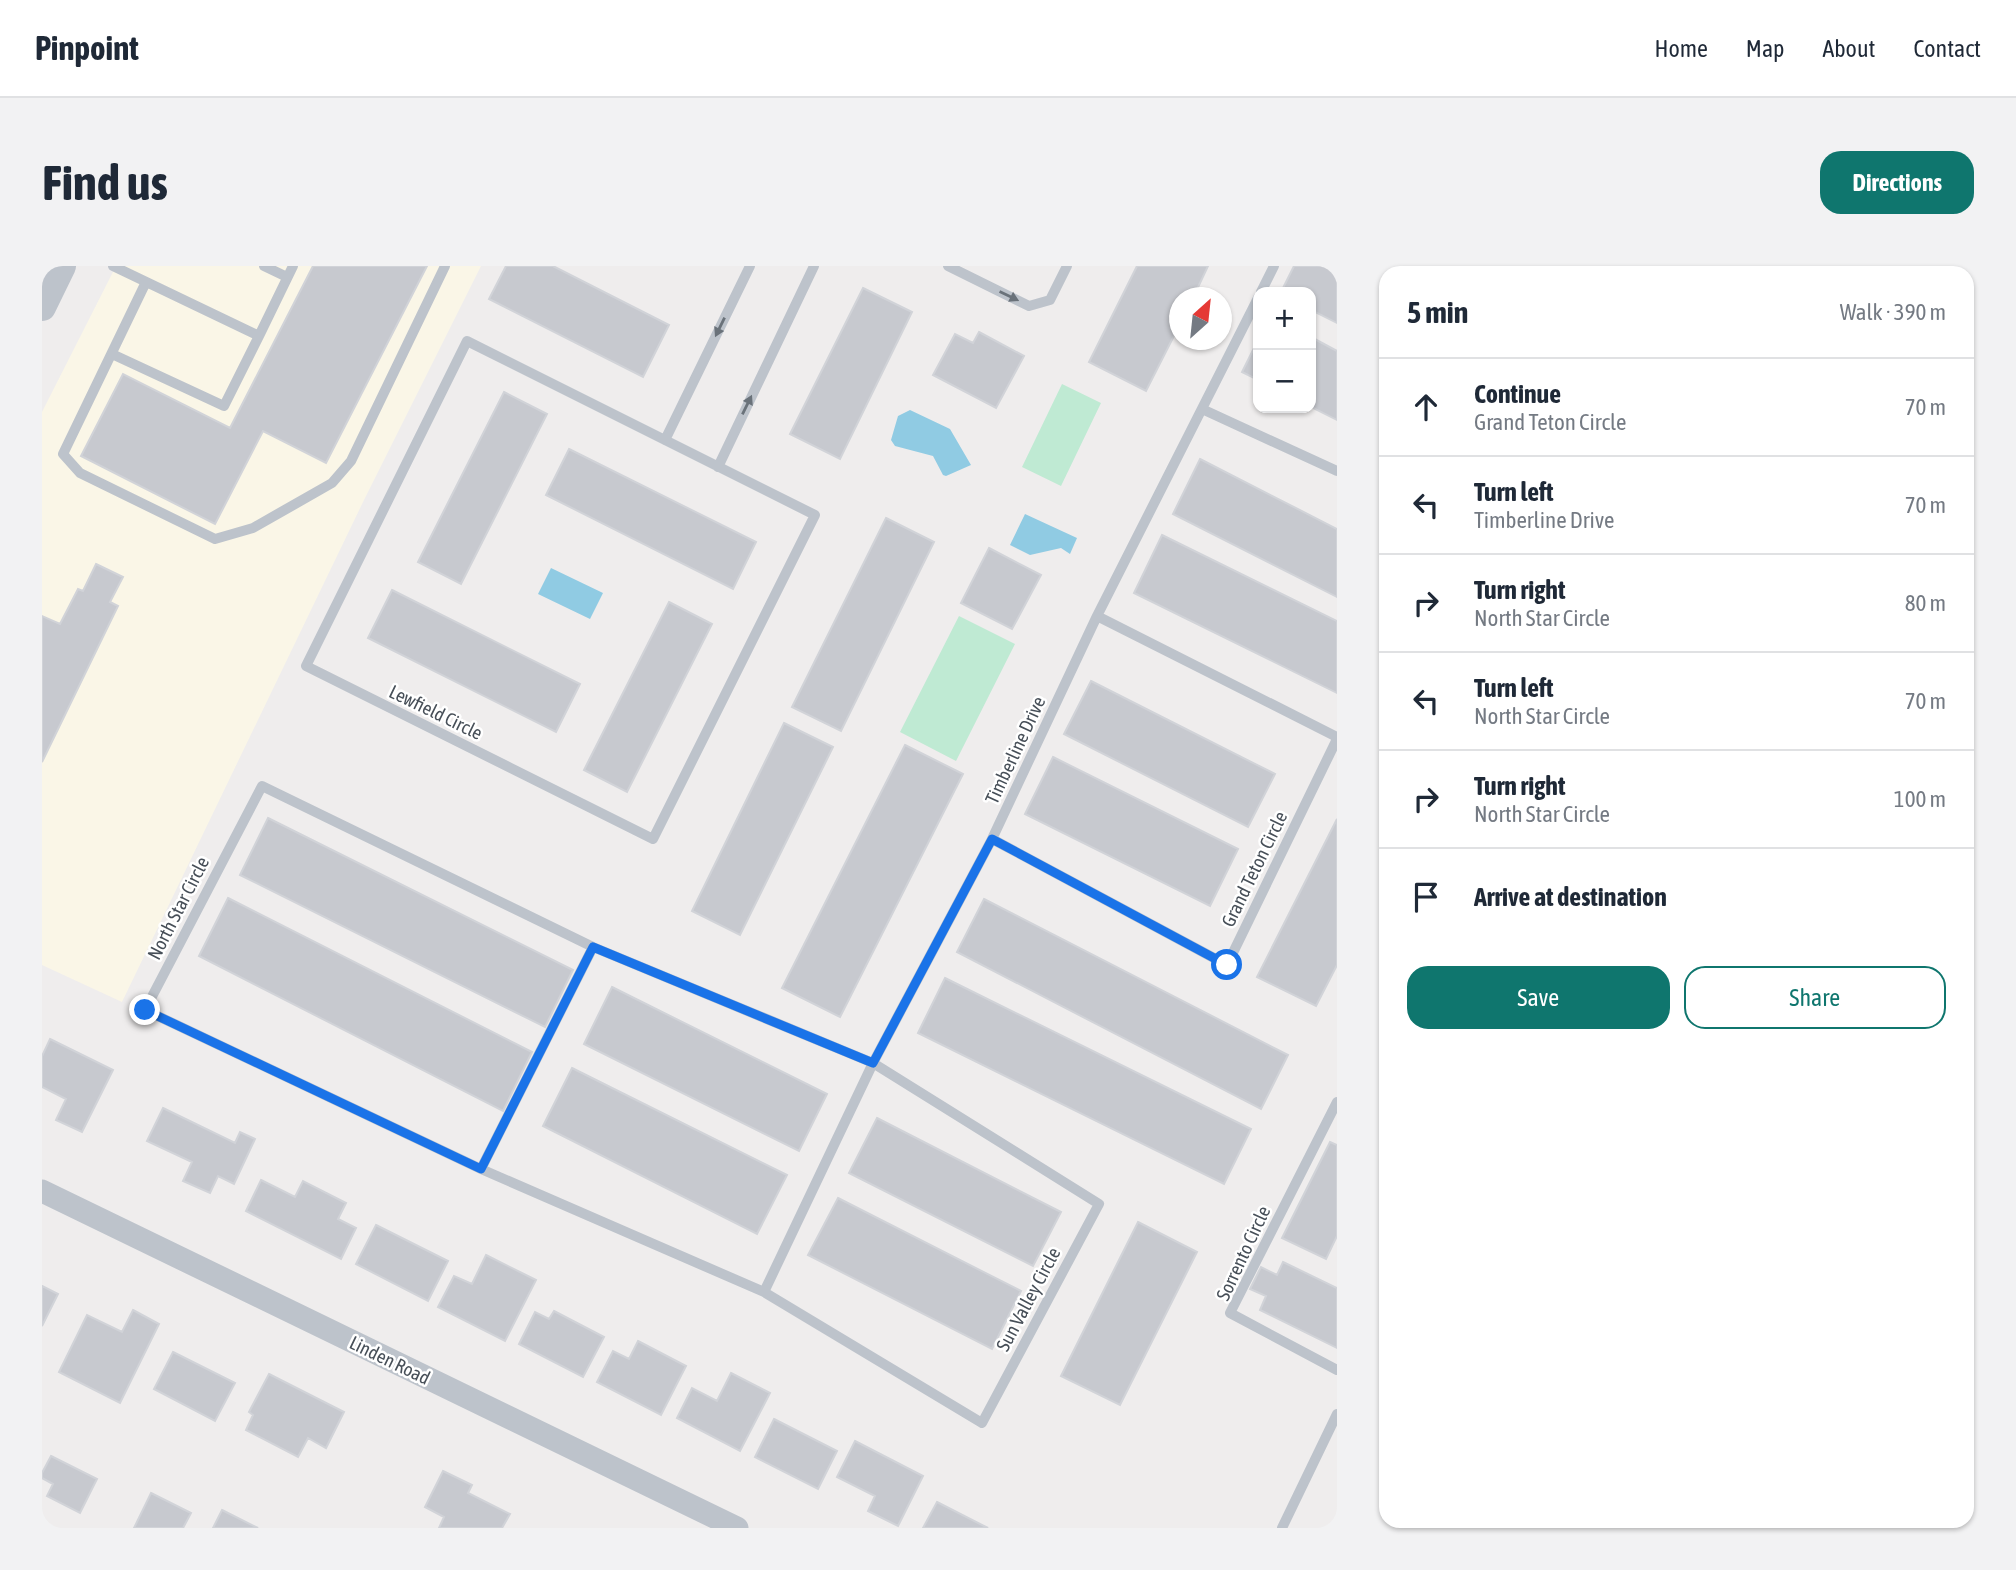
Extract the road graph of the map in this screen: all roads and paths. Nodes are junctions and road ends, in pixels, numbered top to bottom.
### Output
1 (62, 266) edge
2 (113, 266) edge
3 (264, 266) edge
4 (293, 266) edge
5 (445, 266) edge
6 (750, 266) edge
7 (814, 266) edge
8 (948, 266) edge
9 (1067, 266) edge
10 (1274, 266) edge
11 (287, 277) junction
12 (146, 282) junction
13 (1264, 287) edge
14 (42, 307) edge
15 (1253, 308) edge
16 (259, 336) junction
17 (111, 354) junction
18 (1202, 409) junction
19 (665, 440) junction
20 (718, 467) junction
21 (1337, 471) edge
22 (1097, 616) junction
23 (1337, 738) edge
24 (992, 839) junction
25 (593, 947) junction
26 (873, 1063) junction
27 (1337, 1102) edge
28 (481, 1169) junction
29 (42, 1191) edge
30 (764, 1292) junction
31 (1337, 1370) edge
32 (1337, 1414) edge
33 (737, 1528) edge
34 (1282, 1528) edge

1 - 14 street
2 - 12 lane
3 - 11 lane
4 - 11 lane
5 - 17 lane
6 -> 19 lane
20 -> 7 lane
8 -> 9 lane
10 - 13 lane
11 - 16 lane
12 - 16 lane
12 - 17 lane
15 - 18 lane, Timberline Drive
16 - 17 lane
18 - 21 lane
18 - 22 lane, Timberline Drive
19 - 20 lane, Lewfield Circle
19 - 20 lane, Lewfield Circle
22 - 23 lane, Grand Teton Circle
22 - 24 lane, Timberline Drive
23 - 24 lane, Grand Teton Circle
24 - 26 lane, Timberline Drive
25 - 26 lane, North Star Circle
25 - 28 lane
25 - 28 lane, North Star Circle
26 - 30 lane, Timberline Drive
26 - 30 lane, Sun Valley Circle
27 - 31 lane, Sorrento Circle
28 - 30 lane
29 - 33 street, Linden Road
32 - 34 lane

